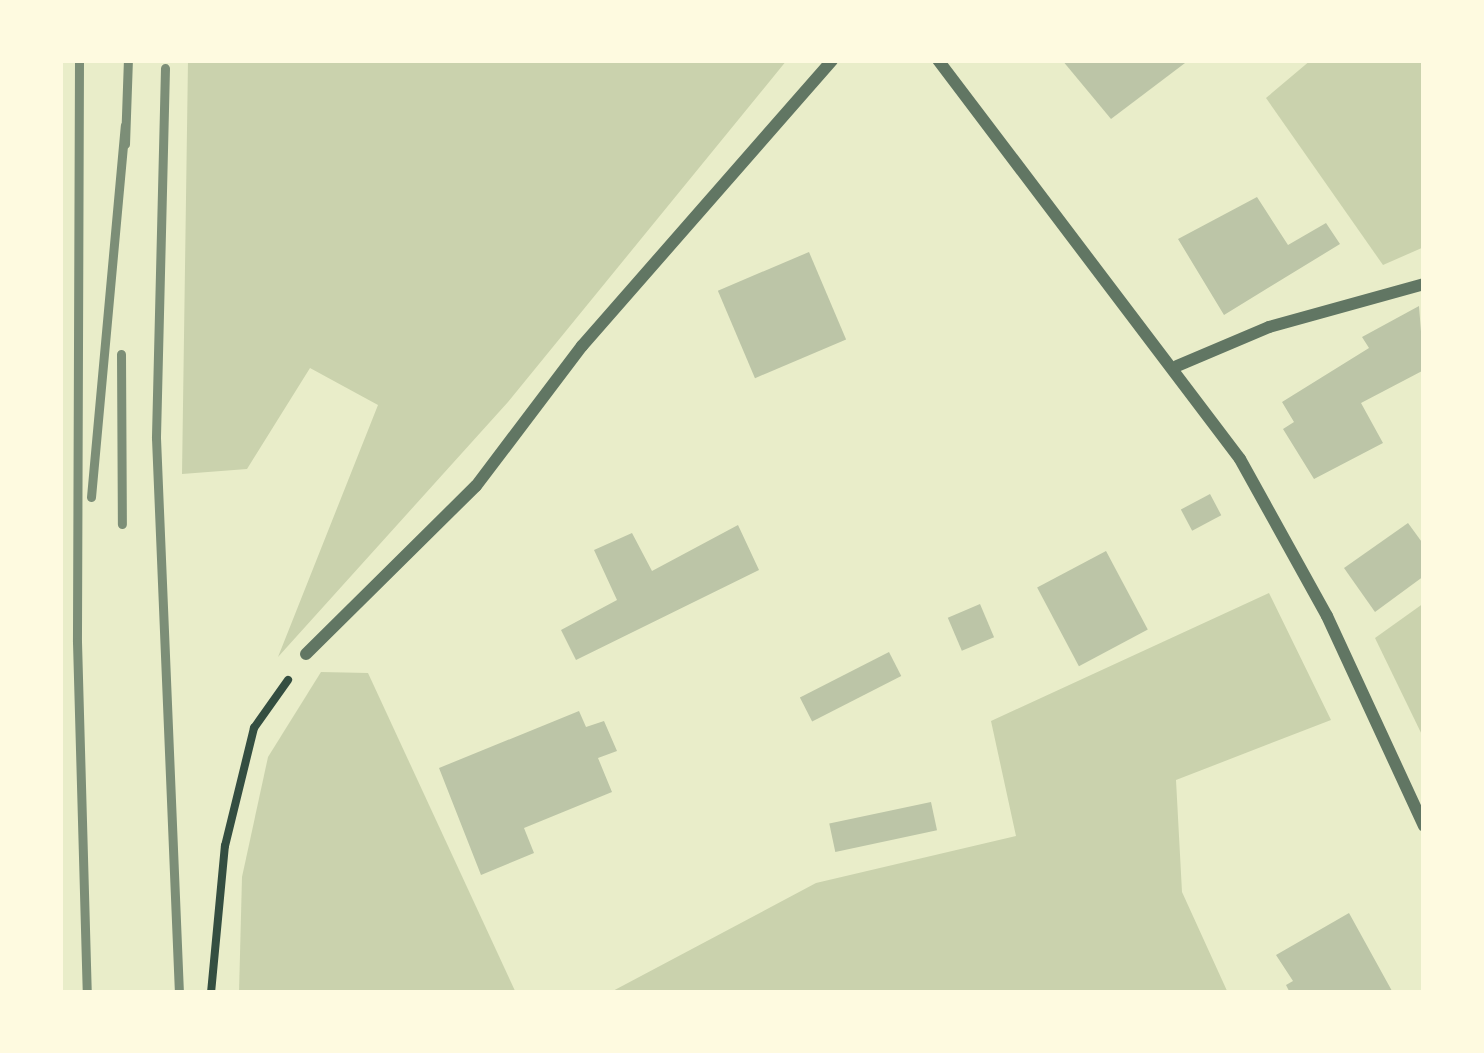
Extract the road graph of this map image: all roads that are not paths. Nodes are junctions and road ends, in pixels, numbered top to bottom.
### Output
1 (832, 60) edge
2 (938, 60) edge
3 (1424, 284) edge
4 (1177, 366) junction
5 (306, 654) road end
6 (1424, 826) edge

1 - 5 street
2 - 4 street
3 - 4 street
4 - 6 street

